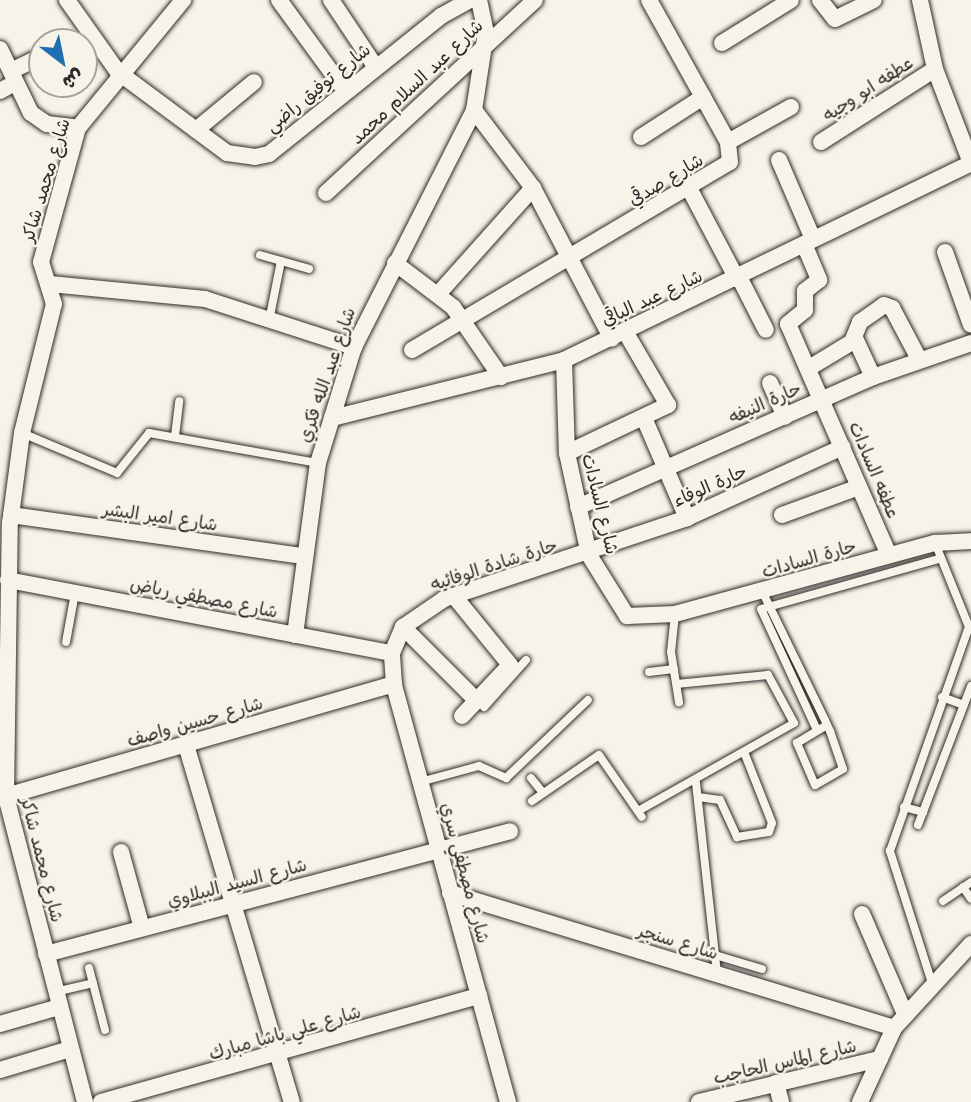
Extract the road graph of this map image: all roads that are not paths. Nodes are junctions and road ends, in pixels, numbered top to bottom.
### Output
1 (67, 0) edge
2 (279, 0) edge
3 (331, 0) edge
4 (470, 0) edge
5 (479, 0) edge
6 (535, 0) edge
7 (649, 0) edge
8 (820, 0) edge
9 (874, 0) edge
10 (920, 0) edge
11 (174, 3) edge
12 (780, 3) edge
13 (722, 43) dead end
14 (484, 44) junction
15 (0, 49) edge
16 (28, 66) edge
17 (375, 66) junction
18 (935, 69) junction
19 (118, 72) junction
20 (13, 77) junction
21 (254, 82) dead end
22 (345, 90) junction
23 (0, 91) edge
24 (704, 97) junction
25 (791, 107) dead end
26 (474, 110) junction
27 (78, 128) junction
28 (196, 130) junction
29 (641, 137) dead end
30 (728, 142) junction
31 (821, 142) dead end
32 (779, 160) dead end
33 (971, 163) edge
34 (533, 188) junction
35 (690, 190) junction
36 (326, 193) dead end
37 (808, 241) junction
38 (945, 252) dead end
39 (260, 255) dead end
40 (572, 258) junction
41 (281, 261) junction
42 (395, 263) junction
43 (309, 270) dead end
44 (738, 278) junction
45 (50, 284) junction
46 (439, 293) junction
47 (270, 316) junction
48 (466, 322) junction
49 (971, 326) edge
50 (766, 330) dead end
51 (619, 336) junction
52 (855, 338) junction
53 (971, 343) edge
54 (354, 347) junction
55 (412, 350) dead end
56 (919, 359) junction
57 (564, 360) junction
58 (809, 368) junction
59 (501, 377) junction
60 (873, 377) junction
61 (770, 383) dead end
62 (823, 398) junction
63 (179, 401) dead end
64 (785, 416) junction
65 (332, 418) junction
66 (644, 418) junction
67 (22, 433) junction
68 (175, 436) junction
69 (843, 447) junction
70 (567, 453) junction
71 (0, 457) edge
72 (17, 457) junction
73 (318, 463) junction
74 (667, 468) junction
75 (859, 487) junction
76 (578, 507) junction
77 (782, 515) dead end
78 (687, 518) junction
79 (7, 520) edge
80 (971, 541) edge
81 (937, 551) junction
82 (589, 555) junction
83 (889, 555) junction
84 (303, 556) junction
85 (8, 580) junction
86 (75, 593) junction
87 (454, 596) junction
88 (766, 599) junction
89 (675, 614) junction
90 (657, 616) joint
91 (403, 627) junction
92 (295, 635) junction
93 (66, 642) dead end
94 (392, 653) junction
95 (674, 669) junction
96 (649, 672) dead end
97 (3, 678) edge
98 (394, 684) junction
99 (676, 684) junction
100 (971, 686) edge
101 (942, 697) junction
102 (588, 700) dead end
103 (679, 702) dead end
104 (480, 704) junction
105 (964, 705) junction
106 (462, 716) dead end
107 (827, 725) junction
108 (2, 726) edge
109 (817, 730) junction
110 (186, 745) junction
111 (744, 751) junction
112 (531, 778) dead end
113 (420, 782) junction
114 (696, 783) junction
115 (543, 793) junction
116 (6, 796) junction
117 (698, 797) junction
118 (532, 801) dead end
119 (904, 807) junction
120 (923, 812) junction
121 (918, 825) dead end
122 (510, 831) dead end
123 (438, 848) junction
124 (121, 852) dead end
125 (967, 884) edge
126 (450, 893) junction
127 (971, 899) edge
128 (943, 901) dead end
129 (233, 904) junction
130 (862, 914) dead end
131 (142, 928) junction
132 (971, 944) edge
133 (46, 954) junction
134 (715, 955) junction
135 (89, 968) dead end
136 (762, 969) dead end
137 (718, 974) junction
138 (932, 983) junction
139 (93, 984) junction
140 (479, 996) junction
141 (57, 1000) junction
142 (905, 1014) junction
143 (0, 1024) edge
144 (894, 1028) junction
145 (105, 1030) dead end
146 (70, 1049) junction
147 (278, 1056) junction
148 (880, 1059) junction
149 (0, 1070) edge
150 (776, 1083) junction
151 (85, 1102) edge
152 (100, 1102) edge
153 (292, 1102) edge
154 (508, 1102) edge
155 (699, 1102) edge
156 (781, 1102) edge
157 (860, 1102) edge

1 - 19 street, شارع توفيق راضي
2 - 22 street
3 - 17 street
4 - 17 street, شارع توفيق راضي
5 - 14 street, شارع عبد الله فكري
6 - 14 street, شارع عبد السلام محمد
7 - 24 street
8 - 9 street
10 - 18 street
11 - 19 street, شارع محمد شاكر
12 - 13 street
14 - 26 street, شارع عبد الله فكري
14 - 36 street, شارع عبد السلام محمد
15 - 20 street
16 - 20 street
17 - 22 street, شارع توفيق راضي
18 - 31 street, عطفه ابو وجيه
18 - 33 street
19 - 27 street, شارع محمد شاكر
19 - 28 street, شارع توفيق راضي
20 - 23 street
20 - 27 street
21 - 28 street
22 - 28 street, شارع توفيق راضي
24 - 29 street
24 - 30 street
25 - 30 street
26 - 34 street
26 - 42 street, شارع عبد الله فكري
27 - 45 street, شارع محمد شاكر
30 - 35 street, شارع صدقي
32 - 37 street
33 - 37 street, شارع عبد الباقي
34 - 40 street
34 - 46 street
35 - 40 street, شارع صدقي
35 - 44 street
37 - 44 street, شارع عبد الباقي
37 - 58 street, عطفه السادات
38 - 49 street
39 - 41 lane
40 - 48 street, شارع صدقي
40 - 51 street
41 - 43 lane
41 - 47 lane
42 - 46 street
42 - 54 street, شارع عبد الله فكري
44 - 50 street
44 - 51 street, شارع عبد الباقي
45 - 47 street
45 - 67 street, شارع محمد شاكر
46 - 48 street
47 - 54 street
48 - 55 street, شارع صدقي
48 - 59 street
51 - 57 street, شارع عبد الباقي
51 - 66 street
52 - 56 street
52 - 58 street
52 - 60 street
53 - 56 street, حارة النيفه
54 - 65 street, شارع عبد الله فكري
56 - 60 street, حارة النيفه
57 - 59 street, شارع عبد الباقي
57 - 70 street, شارع السادات
58 - 62 street, عطفه السادات
59 - 65 street, شارع عبد الباقي
60 - 62 street, حارة النيفه
61 - 64 street
62 - 64 street, حارة النيفه
62 - 69 street, عطفه السادات
63 - 68 lane
64 - 74 street, حارة النيفه
65 - 73 street, شارع عبد الله فكري
66 - 70 street
66 - 74 street
67 - 68 lane
67 - 72 street, شارع محمد شاكر
68 - 73 lane
69 - 75 street, عطفه السادات
69 - 78 street, حارة الوفاء
70 - 76 street, شارع السادات
71 - 72 street
72 - 79 street, شارع محمد شاكر
73 - 84 street, شارع عبد الله فكري
74 - 76 street, حارة النيفه
74 - 78 street
75 - 77 street
75 - 83 street, عطفه السادات
76 - 82 street, شارع السادات
78 - 82 street, حارة الوفاء
79 - 84 street, شارع امير البشر
79 - 85 street, شارع محمد شاكر
80 - 81 street, حارة السادات
81 - 83 street, حارة السادات
81 - 88 lane
81 - 101 lane
82 - 87 street, حارة شادة الوفائيه
82 - 90 street, شارع السادات
83 - 88 street, حارة السادات
84 - 92 street, شارع عبد الله فكري
85 - 86 street, شارع مصطفي رياض
85 - 97 street, شارع محمد شاكر
86 - 92 street, شارع مصطفي رياض
86 - 93 lane
87 - 91 street, حارة شادة الوفائيه
87 - 104 street
88 - 89 street, حارة السادات
88 - 107 lane
88 - 109 lane
89 - 90 street, حارة السادات
89 - 95 lane
91 - 94 street
91 - 104 street
92 - 94 street, شارع مصطفي رياض
94 - 98 street, شارع مصطفي سري
95 - 96 lane
95 - 99 lane
97 - 108 street, شارع محمد شاكر
98 - 110 street, شارع حسين واصف
98 - 113 street, شارع مصطفي سري
99 - 103 lane
99 - 111 lane
100 - 105 lane
101 - 105 lane
101 - 119 lane
102 - 113 lane
104 - 106 street
105 - 120 lane
107 - 109 lane
107 - 109 lane
108 - 116 street, شارع محمد شاكر
110 - 116 street, شارع حسين واصف
110 - 129 street
111 - 114 lane
111 - 117 lane
112 - 115 lane
113 - 123 street, شارع مصطفي سري
114 - 115 lane
114 - 117 lane
115 - 118 lane
116 - 133 street, شارع محمد شاكر
117 - 134 lane
119 - 120 lane
119 - 138 lane
120 - 121 lane
122 - 123 street, شارع السيد الببلاوي
123 - 126 street, شارع مصطفي سري
123 - 129 street, شارع السيد الببلاوي
124 - 131 street
125 - 127 lane
125 - 128 lane
126 - 137 street, شارع سنجر
126 - 140 street, شارع مصطفي سري
129 - 131 street, شارع السيد الببلاوي
129 - 147 street
130 - 142 street
131 - 133 street, شارع السيد الببلاوي
132 - 138 street
133 - 141 street, شارع محمد شاكر
134 - 136 lane
134 - 137 lane
135 - 139 lane
137 - 144 street, شارع سنجر
138 - 142 street
139 - 141 lane
139 - 145 lane
140 - 147 street, شارع علي باشا مبارك
140 - 154 street, شارع مصطفي سري
141 - 143 street
141 - 146 street, شارع محمد شاكر
142 - 144 street
144 - 148 street
146 - 149 street
146 - 151 street, شارع محمد شاكر
147 - 152 street, شارع علي باشا مبارك
147 - 153 street
148 - 150 street, شارع الماس الحاجب
148 - 157 street
150 - 155 street, شارع الماس الحاجب
150 - 156 street

